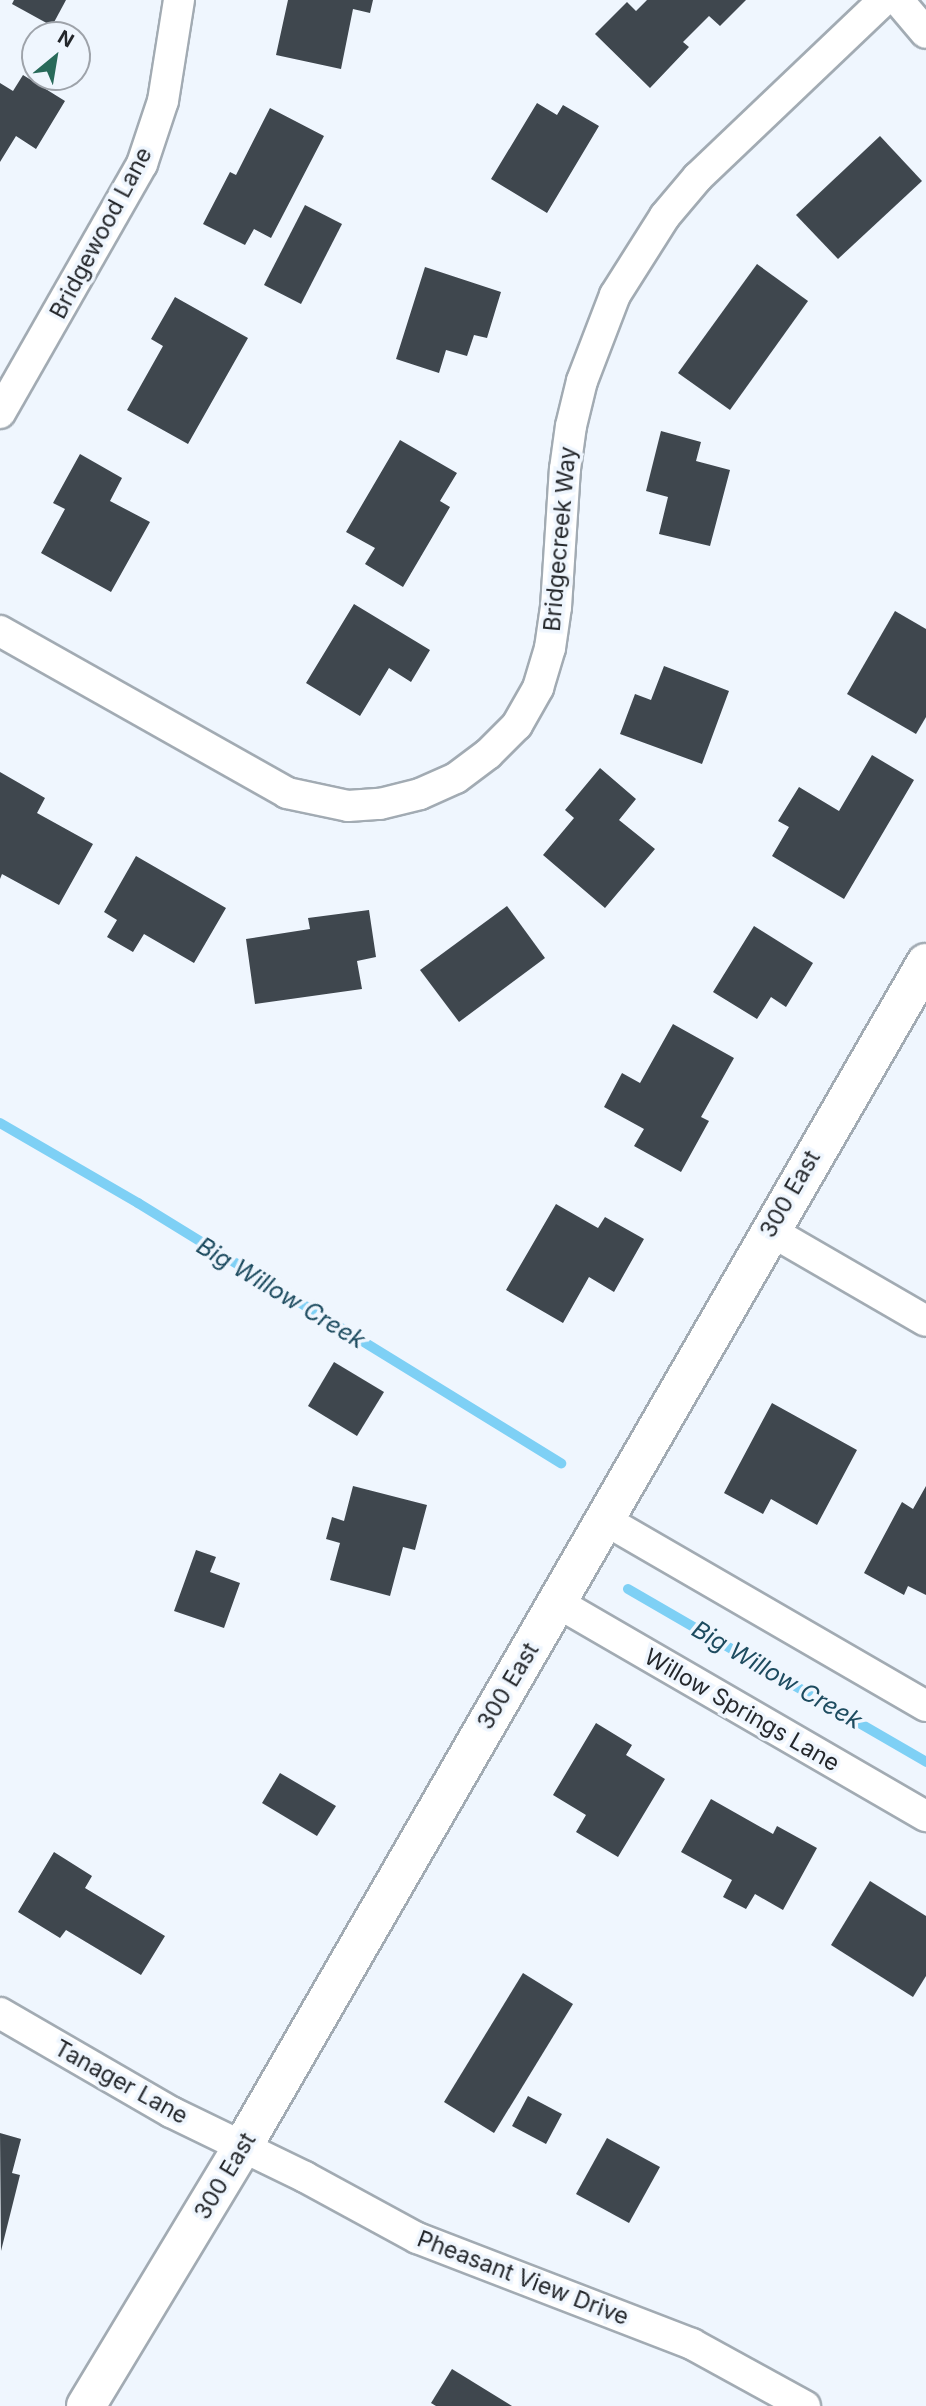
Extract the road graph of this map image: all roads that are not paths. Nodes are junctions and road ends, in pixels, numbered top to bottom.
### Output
1 (180, 0) edge
2 (884, 0) edge
3 (898, 0) edge
4 (926, 33) edge
5 (0, 413) edge
6 (0, 631) edge
7 (926, 962) edge
8 (769, 1230) junction
9 (926, 1321) edge
10 (605, 1520) junction
11 (558, 1603) junction
12 (926, 1706) edge
13 (926, 1816) edge
14 (0, 2013) edge
15 (243, 2146) junction
16 (86, 2406) edge
17 (805, 2406) edge

1 - 5 street, Bridgewood Lane
2 - 6 street, Bridgecreek Way
3 - 4 street
7 - 8 main road, 300 East
8 - 9 street
8 - 10 main road, 300 East
10 - 11 main road, 300 East
10 - 12 street
11 - 13 street, Willow Springs Lane
11 - 15 main road, 300 East
14 - 15 street, Tanager Lane
15 - 16 main road, 300 East
15 - 17 street, Pheasant View Drive

